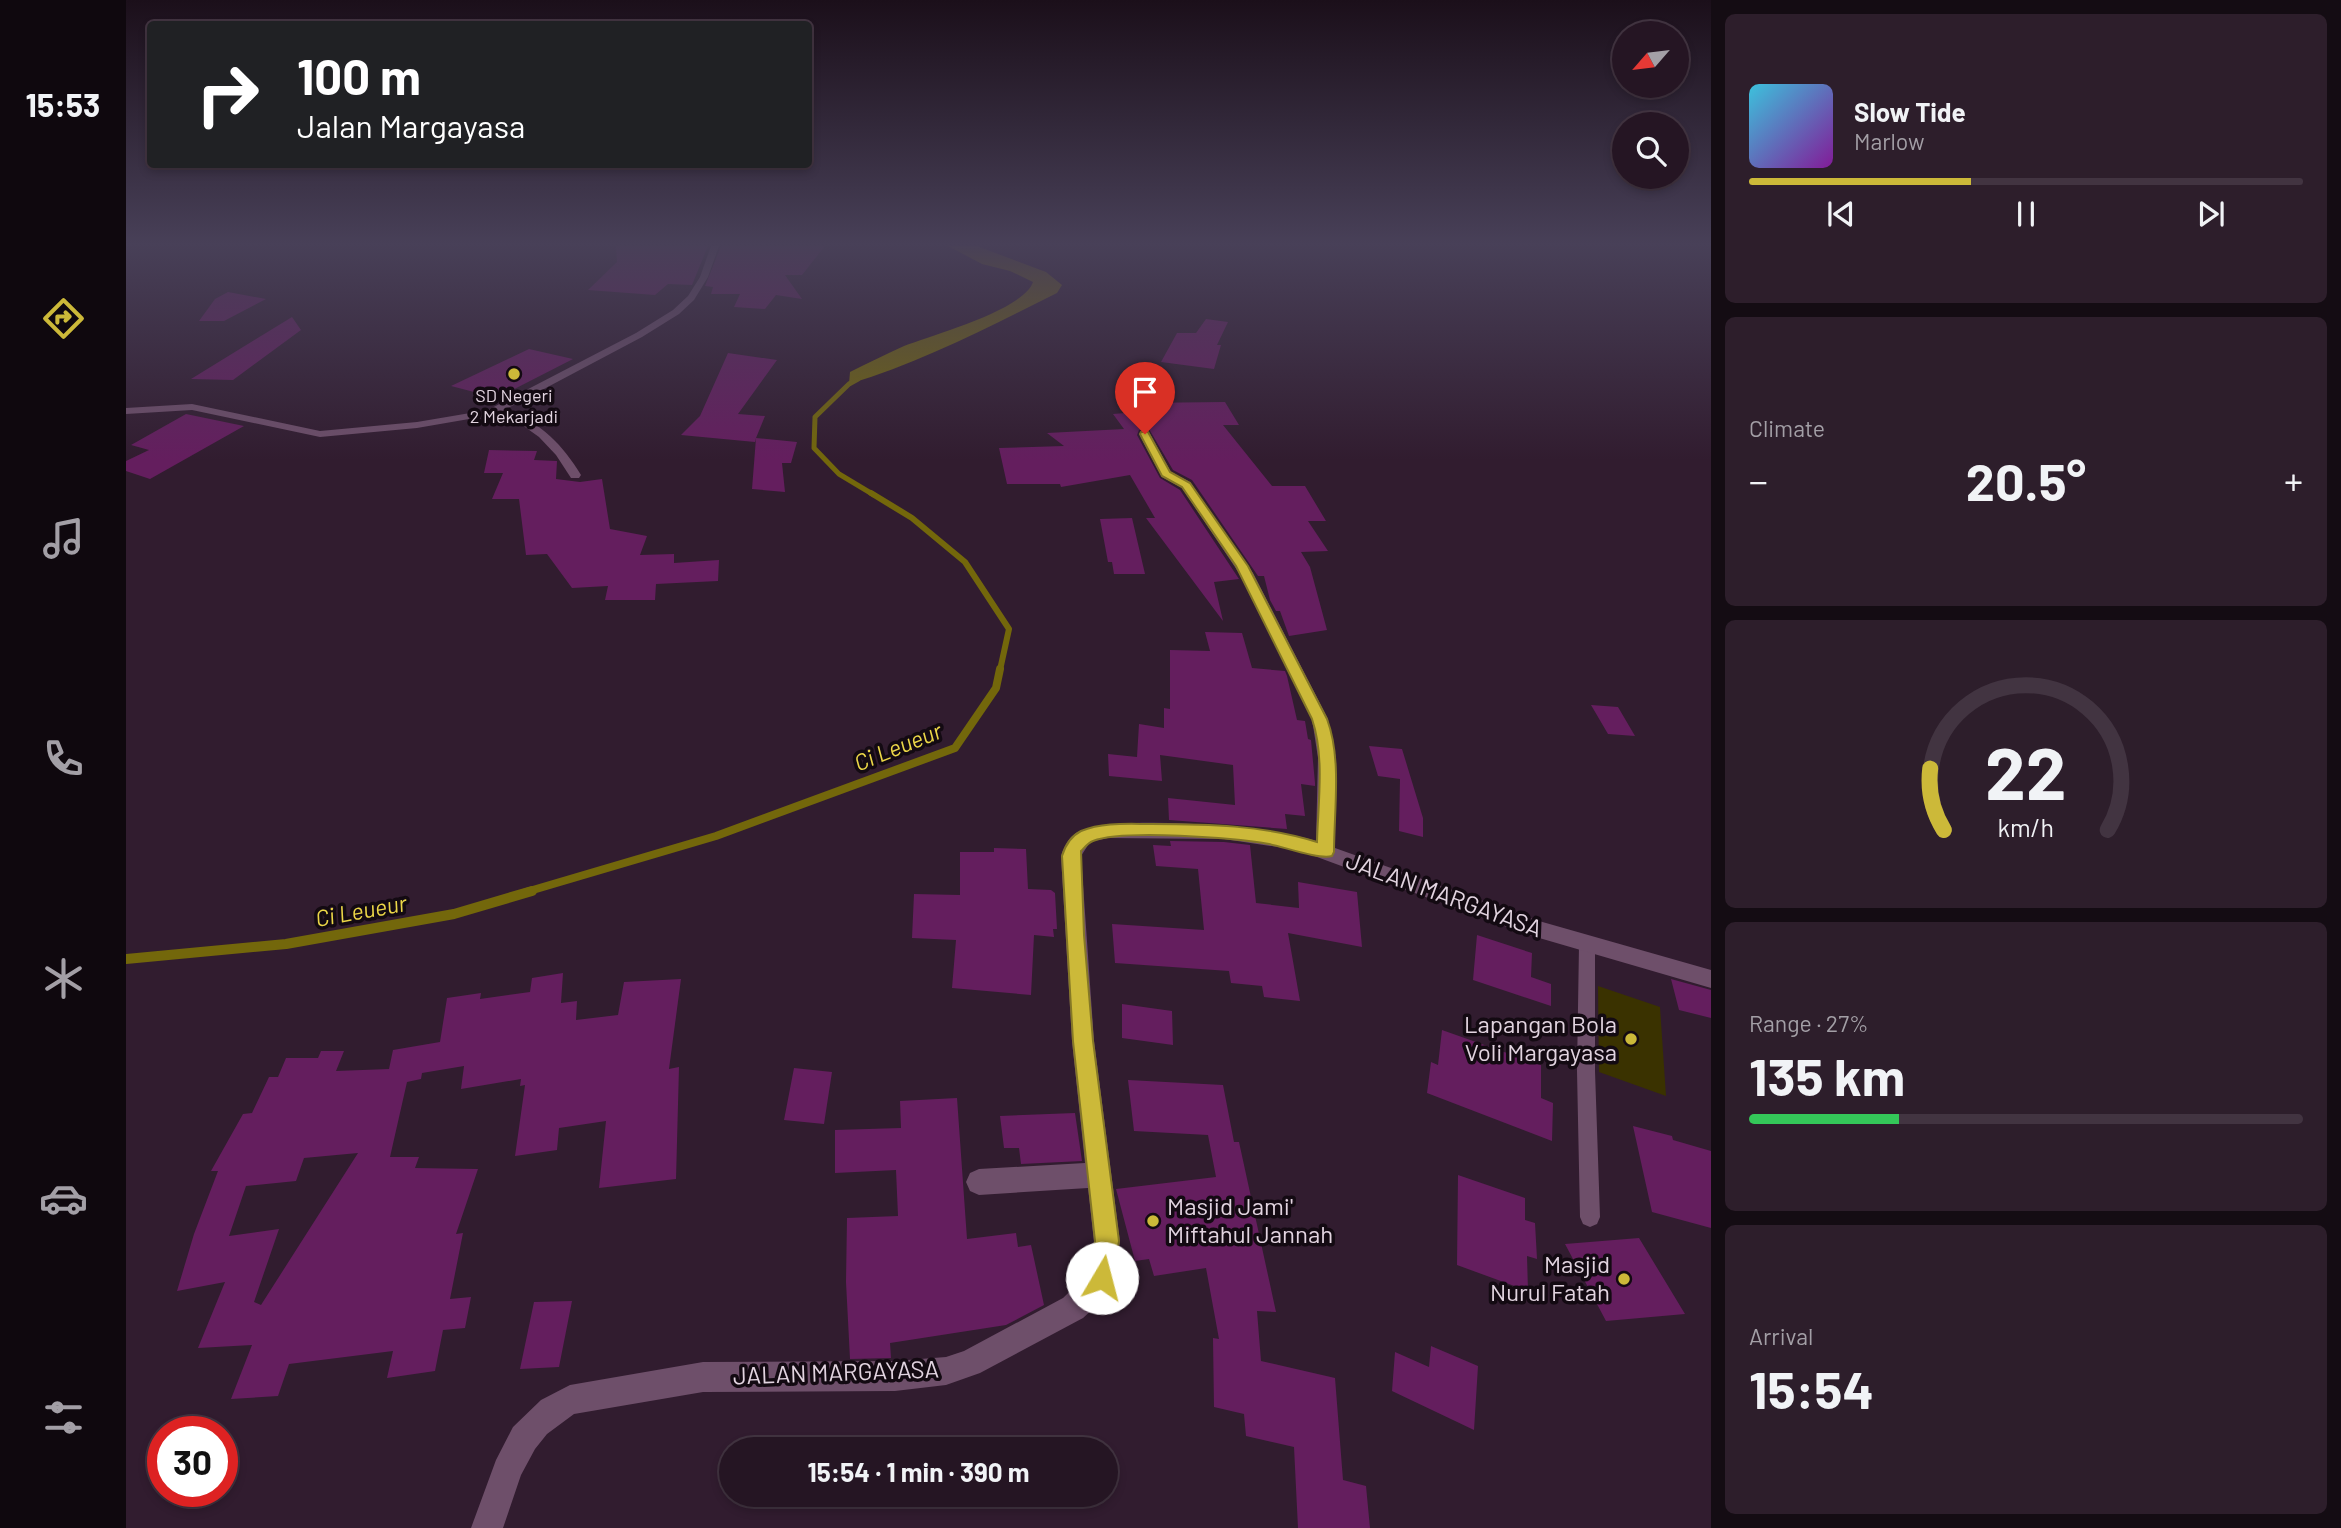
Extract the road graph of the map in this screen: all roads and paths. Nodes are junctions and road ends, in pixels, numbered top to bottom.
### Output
1 (666, 317) edge
2 (498, 410) junction
3 (126, 411) edge
4 (1145, 434) dead end
5 (575, 475) dead end
6 (1325, 852) junction
7 (1587, 945) junction
8 (1711, 979) edge
9 (1101, 1175) junction
10 (979, 1182) dead end
11 (1590, 1217) dead end
12 (487, 1528) edge

1 - 2 street
2 - 3 street
2 - 5 street
4 - 6 street
6 - 7 street, JALAN MARGAYASA
6 - 9 street, JALAN MARGAYASA
7 - 8 street, JALAN MARGAYASA
7 - 11 lane
9 - 10 street
9 - 12 street, JALAN MARGAYASA

